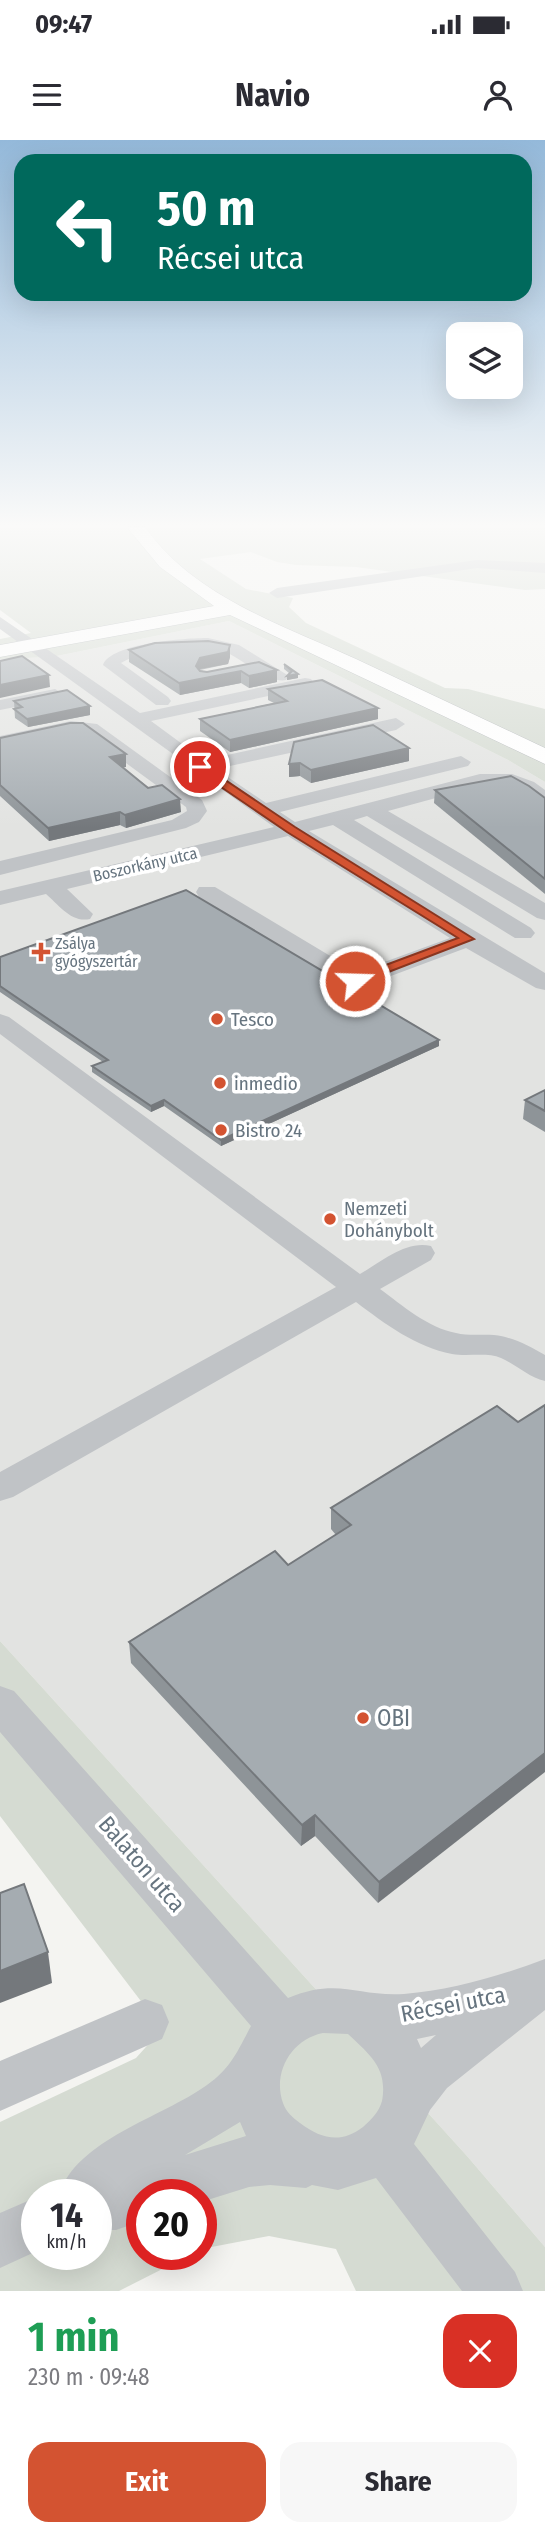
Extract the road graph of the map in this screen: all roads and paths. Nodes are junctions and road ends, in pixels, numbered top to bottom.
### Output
1 (7, 627) edge
2 (132, 627) edge
3 (272, 627) edge
4 (31, 645) junction
5 (0, 651) edge
6 (261, 665) junction
7 (234, 671) edge
8 (280, 676) edge
9 (129, 679) junction
10 (51, 680) edge
11 (325, 682) edge
12 (92, 686) junction
13 (0, 690) edge
14 (162, 701) dead end
15 (0, 705) edge
16 (135, 719) junction
17 (396, 724) dead end
18 (0, 742) edge
19 (424, 755) dead end
20 (545, 757) edge
21 (200, 767) junction
22 (545, 799) edge
23 (262, 810) junction
24 (370, 810) junction
25 (336, 818) junction
26 (291, 829) junction
27 (0, 868) edge
28 (50, 886) junction
29 (207, 892) dead end
30 (0, 898) edge
31 (545, 913) edge
32 (82, 914) dead end
33 (534, 931) edge
34 (473, 942) junction
35 (545, 983) edge
36 (0, 1022) edge
37 (420, 1253) dead end
38 (359, 1288) junction
39 (545, 1370) edge
40 (0, 1489) edge
41 (0, 1703) edge
42 (544, 1983) edge
43 (362, 2015) junction
44 (145, 2022) dead end
45 (282, 2026) junction
46 (256, 2073) junction
47 (0, 2086) edge
48 (409, 2097) junction
49 (384, 2146) junction
50 (323, 2163) junction
51 (99, 2179) edge
52 (193, 2179) edge
53 (21, 2231) edge
54 (0, 2241) edge
55 (496, 2291) edge

1 - 4 street
2 - 4 main road
3 - 20 main road
4 - 5 main road
4 - 12 street
6 - 7 street
6 - 8 street
6 - 9 street
9 - 12 street
9 - 14 street
10 - 13 street
11 - 16 street
12 - 15 street
12 - 16 street
16 - 21 street
17 - 21 street
18 - 27 street
19 - 23 street
21 - 23 street
22 - 24 street, Boszorkány utca
23 - 26 street
24 - 25 street, Boszorkány utca
24 - 31 street
25 - 26 street, Boszorkány utca
25 - 33 street
26 - 28 street, Boszorkány utca
26 - 34 street
28 - 30 street, Boszorkány utca
28 - 32 street
29 - 34 street
33 - 34 street
34 - 35 street
36 - 38 street
37 - 38 street
38 - 39 street
38 - 40 street
41 - 45 street, Balaton utca
42 - 43 street, Récsei utca
42 - 48 street, Récsei utca
43 - 45 street
43 - 48 street
44 - 47 street
45 - 46 street
46 - 50 street
46 - 51 street
48 - 49 street
49 - 50 street
49 - 55 street
50 - 52 street
53 - 54 street

